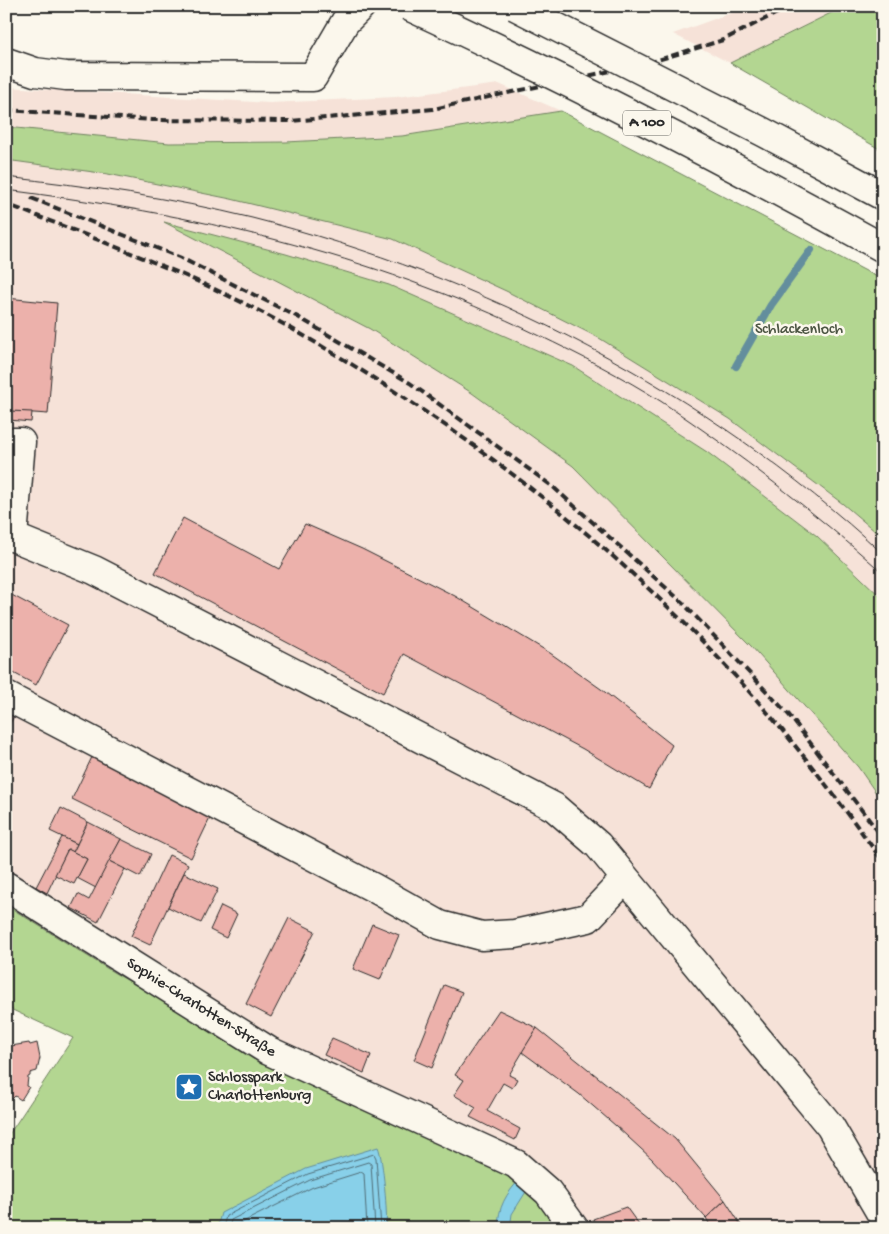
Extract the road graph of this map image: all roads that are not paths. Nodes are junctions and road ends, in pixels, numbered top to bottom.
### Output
1 (361, 6) edge
2 (408, 6) edge
3 (515, 6) edge
4 (6, 62) edge
5 (883, 196) edge
6 (883, 248) edge
7 (6, 442) edge
8 (10, 537) edge
9 (6, 696) edge
10 (625, 878) junction
11 (6, 886) edge
12 (883, 1217) edge
13 (574, 1228) edge

1 - 4 main road
2 - 6 main road, A 100, bridge
3 - 5 main road, A 100, bridge
7 - 8 main road
8 - 10 main road
9 - 10 main road
10 - 12 main road
11 - 13 main road, Sophie-Charlotten-Straße

